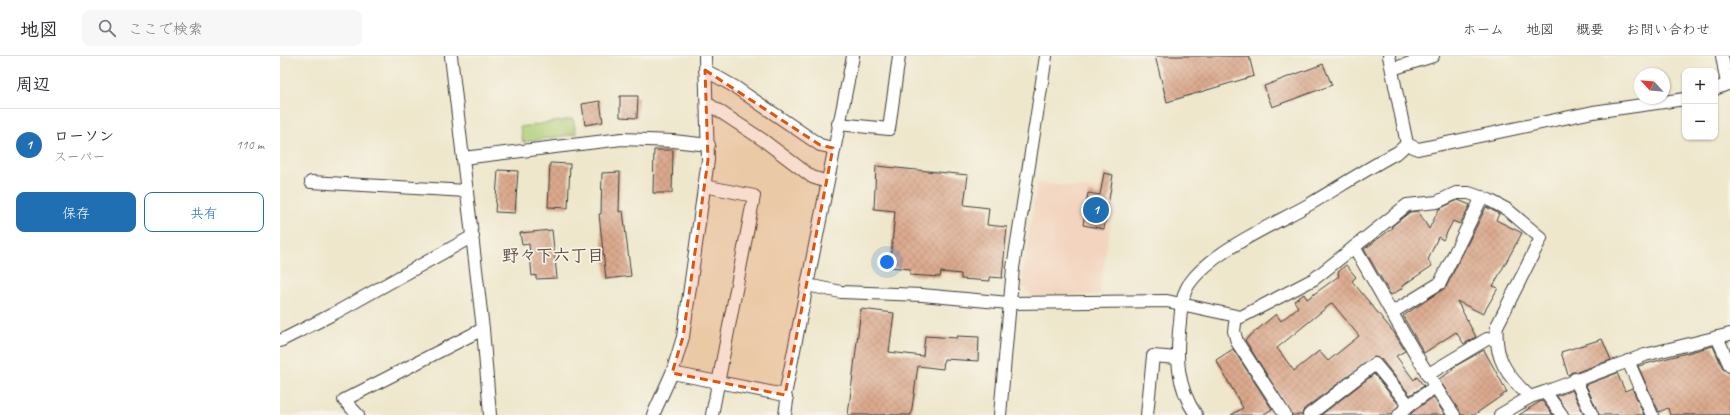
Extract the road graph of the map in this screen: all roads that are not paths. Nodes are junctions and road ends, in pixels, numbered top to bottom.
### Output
1 (450, 56) edge
2 (705, 56) edge
3 (853, 56) edge
4 (899, 56) edge
5 (1046, 56) edge
6 (1389, 56) edge
7 (1433, 56) edge
8 (1722, 56) edge
9 (1392, 69) junction
10 (705, 70) junction
11 (1729, 84) edge
12 (1718, 88) edge
13 (1682, 99) edge
14 (707, 103) junction
15 (838, 124) junction
16 (1407, 144) junction
17 (709, 145) junction
18 (833, 148) junction
19 (463, 158) junction
20 (311, 182) dead end
21 (827, 182) junction
22 (704, 186) junction
23 (467, 191) junction
24 (1482, 197) junction
25 (473, 236) junction
26 (1354, 247) junction
27 (807, 285) junction
28 (1009, 303) junction
29 (1182, 304) junction
30 (1393, 312) junction
31 (1236, 317) junction
32 (483, 329) junction
33 (1730, 334) edge
34 (1717, 337) junction
35 (1496, 339) junction
36 (280, 341) edge
37 (1177, 358) junction
38 (1628, 361) junction
39 (1730, 366) edge
40 (672, 373) junction
41 (1427, 375) junction
42 (1575, 380) junction
43 (719, 382) junction
44 (1435, 387) junction
45 (1545, 392) junction
46 (785, 395) junction
47 (1530, 397) junction
48 (1409, 405) junction
49 (358, 415) edge
50 (490, 415) edge
51 (653, 415) edge
52 (712, 415) edge
53 (785, 415) edge
54 (1000, 415) edge
55 (1147, 415) edge
56 (1196, 415) edge
57 (1285, 415) edge
58 (1309, 415) edge
59 (1399, 415) edge
60 (1454, 415) edge
61 (1500, 415) edge
62 (1562, 415) edge
63 (1592, 415) edge
64 (1652, 415) edge

1 - 19 street
2 - 10 street
3 - 15 street
4 - 15 street
5 - 28 street
6 - 9 street
7 - 9 street
8 - 11 street
9 - 16 street
10 - 14 street
10 - 18 street
11 - 12 street
13 - 16 street
14 - 17 street
14 - 21 street
15 - 18 street
16 - 29 street
17 - 19 street
17 - 22 street
18 - 21 street
19 - 23 street
20 - 23 street
21 - 27 street
22 - 40 street
22 - 43 street
23 - 25 street
24 - 26 street
24 - 30 street
24 - 35 street
25 - 32 street
25 - 36 street
26 - 30 street
26 - 31 street
27 - 28 street
27 - 46 street
28 - 29 street
28 - 54 street
29 - 31 street
29 - 37 street
30 - 41 street
31 - 57 street
32 - 49 street
32 - 50 street
33 - 34 street
34 - 38 street
34 - 39 street
35 - 41 street
35 - 47 street
37 - 55 street
37 - 56 street
38 - 42 street
38 - 64 street
40 - 43 street
40 - 51 street
41 - 44 street
42 - 45 street
42 - 63 street
43 - 46 street
43 - 52 street
44 - 48 street
44 - 60 street
45 - 47 street
45 - 62 street
46 - 53 street
47 - 61 street
48 - 58 street
48 - 59 street

